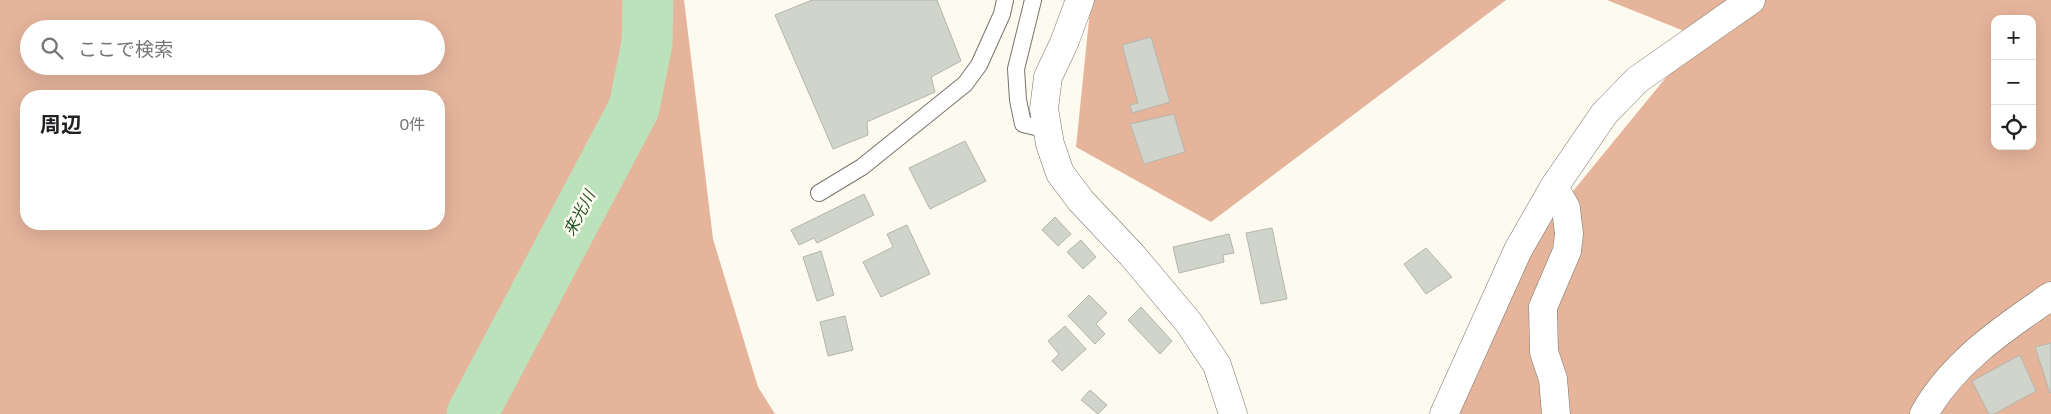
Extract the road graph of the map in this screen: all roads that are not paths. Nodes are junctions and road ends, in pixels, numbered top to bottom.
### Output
1 (1005, 0) edge
2 (1033, 0) edge
3 (1080, 0) edge
4 (1752, 0) edge
5 (1048, 130) junction
6 (1554, 188) junction
7 (819, 193) dead end
8 (2051, 296) edge
9 (1233, 414) edge
10 (1444, 414) edge
11 (1556, 414) edge
12 (1924, 414) edge

1 - 7 lane
2 - 5 lane
3 - 5 street
4 - 6 street
5 - 9 street
6 - 10 street
6 - 11 street
8 - 12 street

